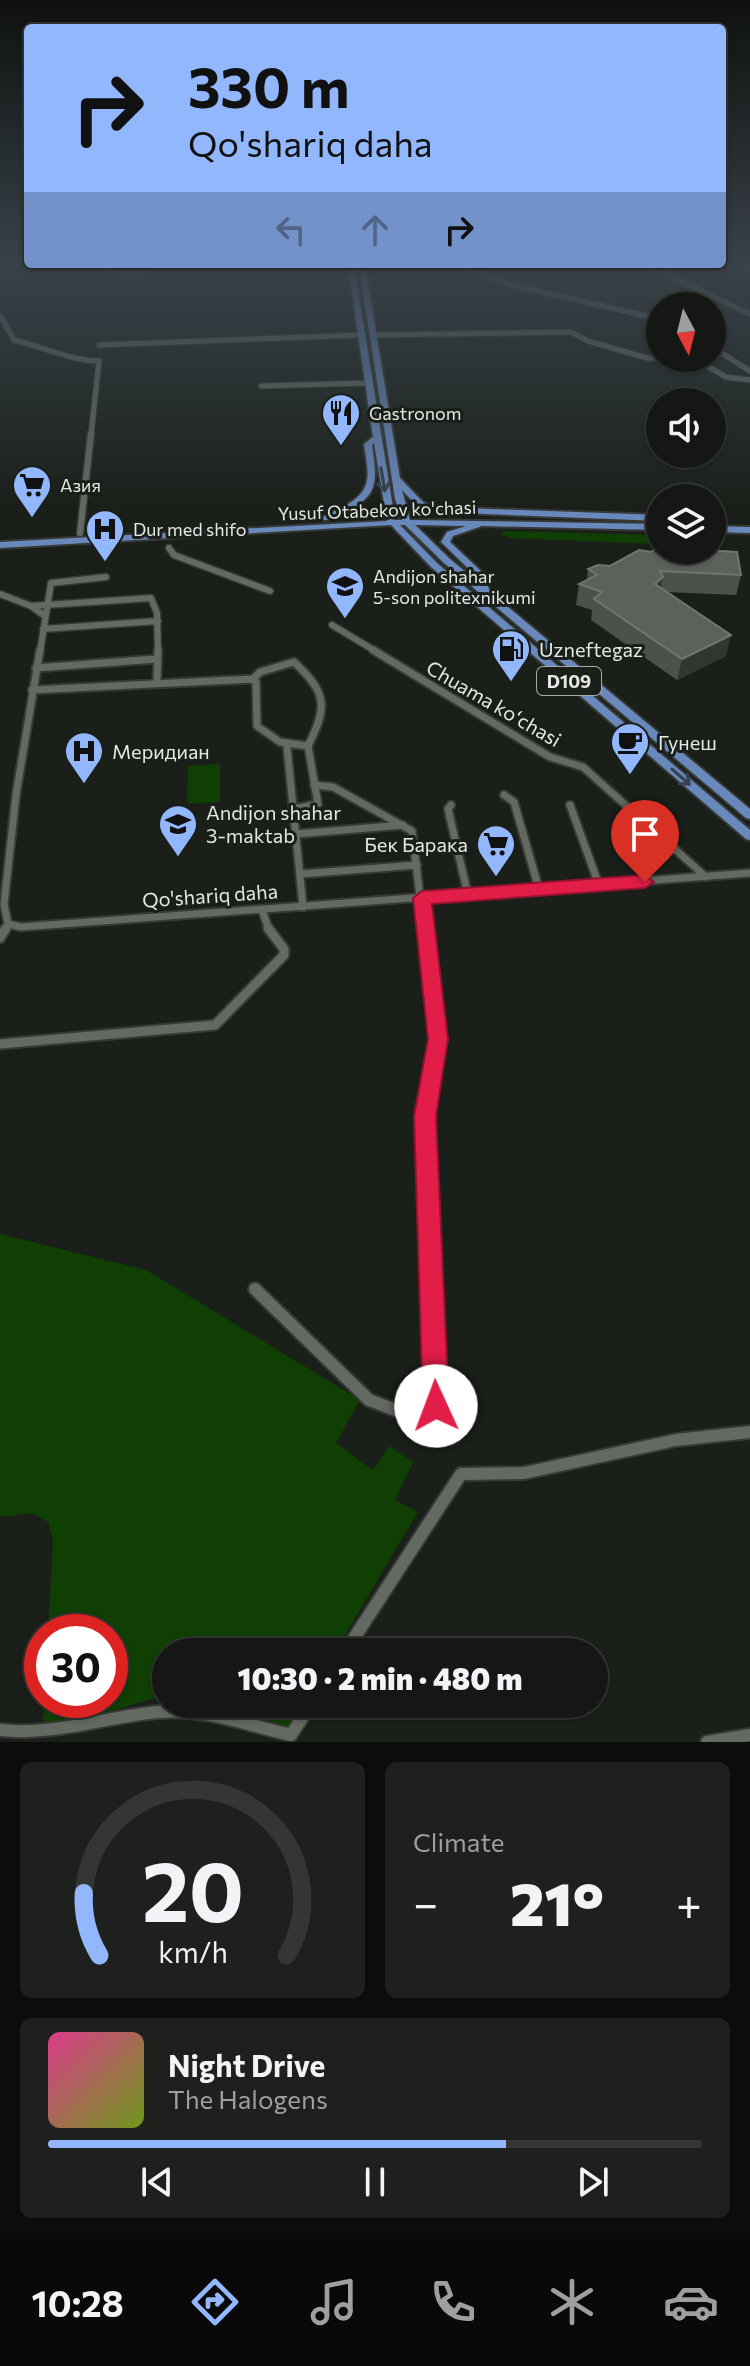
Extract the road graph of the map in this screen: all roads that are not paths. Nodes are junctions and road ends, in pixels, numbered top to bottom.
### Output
1 (42, 346) edge
2 (362, 346) edge
3 (374, 346) edge
4 (606, 346) edge
5 (726, 356) edge
6 (750, 371) edge
7 (750, 380) edge
8 (367, 383) junction
9 (261, 386) dead end
10 (376, 439) junction
11 (396, 479) junction
12 (390, 518) junction
13 (405, 518) junction
14 (646, 518) edge
15 (324, 519) junction
16 (646, 519) edge
17 (487, 522) junction
18 (726, 522) edge
19 (750, 523) edge
20 (646, 527) edge
21 (726, 529) edge
22 (750, 530) edge
23 (80, 533) junction
24 (0, 537) edge
25 (0, 545) edge
26 (169, 548) dead end
27 (106, 577) dead end
28 (270, 591) dead end
29 (485, 592) junction
30 (0, 594) edge
31 (48, 604) junction
32 (31, 606) junction
33 (45, 616) junction
34 (158, 621) junction
35 (332, 625) dead end
36 (43, 629) junction
37 (156, 659) junction
38 (36, 668) junction
39 (253, 679) junction
40 (157, 681) junction
41 (32, 690) junction
42 (308, 746) junction
43 (287, 747) junction
44 (314, 785) junction
45 (504, 795) dead end
46 (451, 805) dead end
47 (570, 805) dead end
48 (293, 809) junction
49 (750, 815) edge
50 (404, 824) junction
51 (296, 834) junction
52 (750, 836) edge
53 (417, 865) junction
54 (750, 873) edge
55 (300, 874) junction
56 (706, 877) junction
57 (599, 885) junction
58 (539, 889) junction
59 (468, 895) junction
60 (422, 898) junction
61 (303, 907) junction
62 (262, 910) junction
63 (4, 919) edge
64 (0, 938) edge
65 (0, 1044) edge
66 (255, 1289) dead end
67 (750, 1432) edge
68 (354, 1638) edge
69 (303, 1718) edge
70 (0, 1730) edge
71 (750, 1735) edge
72 (292, 1738) edge
73 (707, 1742) edge

1 - 23 street
2 - 8 main road
3 - 11 main road
4 - 7 street
5 - 6 street
8 - 9 street
8 - 10 main road
10 -> 12 main road
10 - 15 main road
11 - 13 main road
11 - 14 main road
12 - 13 main road, Yusuf Otabekov ko'chasi
12 - 15 main road, Yusuf Otabekov ko'chasi
12 - 25 main road, Yusuf Otabekov ko'chasi
12 -> 52 main road, D109
13 - 16 main road, Yusuf Otabekov ko'chasi
13 - 17 main road, Yusuf Otabekov ko'chasi
13 - 29 main road, D109
15 - 23 main road, Yusuf Otabekov ko'chasi
17 - 20 main road, Yusuf Otabekov ko'chasi
17 - 29 main road
18 - 19 main road
21 - 22 main road
23 - 24 main road, Yusuf Otabekov ko'chasi
26 - 28 street
27 - 31 street
29 - 49 main road, D109
30 - 32 street
31 - 32 street
31 - 33 street
31 - 34 street
32 - 33 street
33 - 36 street
34 - 36 street
34 - 37 street
35 - 56 street, Chuama koʻchasi
36 - 38 street
37 - 38 street
37 - 40 street
38 - 41 street
39 - 40 street
39 - 42 street
39 - 43 street
40 - 41 street
41 - 63 street
42 - 43 street
42 - 44 street
43 - 48 street
44 - 48 street
44 - 50 street
45 - 58 street
46 - 59 street
47 - 57 street
48 - 51 street
50 - 51 street
50 - 53 street
51 - 55 street
53 - 55 street
53 - 60 street
54 - 56 street, Qo'shariq daha
55 - 61 street
56 - 57 street, Qo'shariq daha
57 - 58 street, Qo'shariq daha
58 - 59 street, Qo'shariq daha
59 - 60 street, Qo'shariq daha
60 - 61 street, Qo'shariq daha
60 - 66 street
61 - 62 street, Qo'shariq daha
62 - 63 street, Qo'shariq daha
62 - 65 street
63 - 64 street
67 - 68 street
69 - 72 street
70 - 72 street
71 - 73 street

